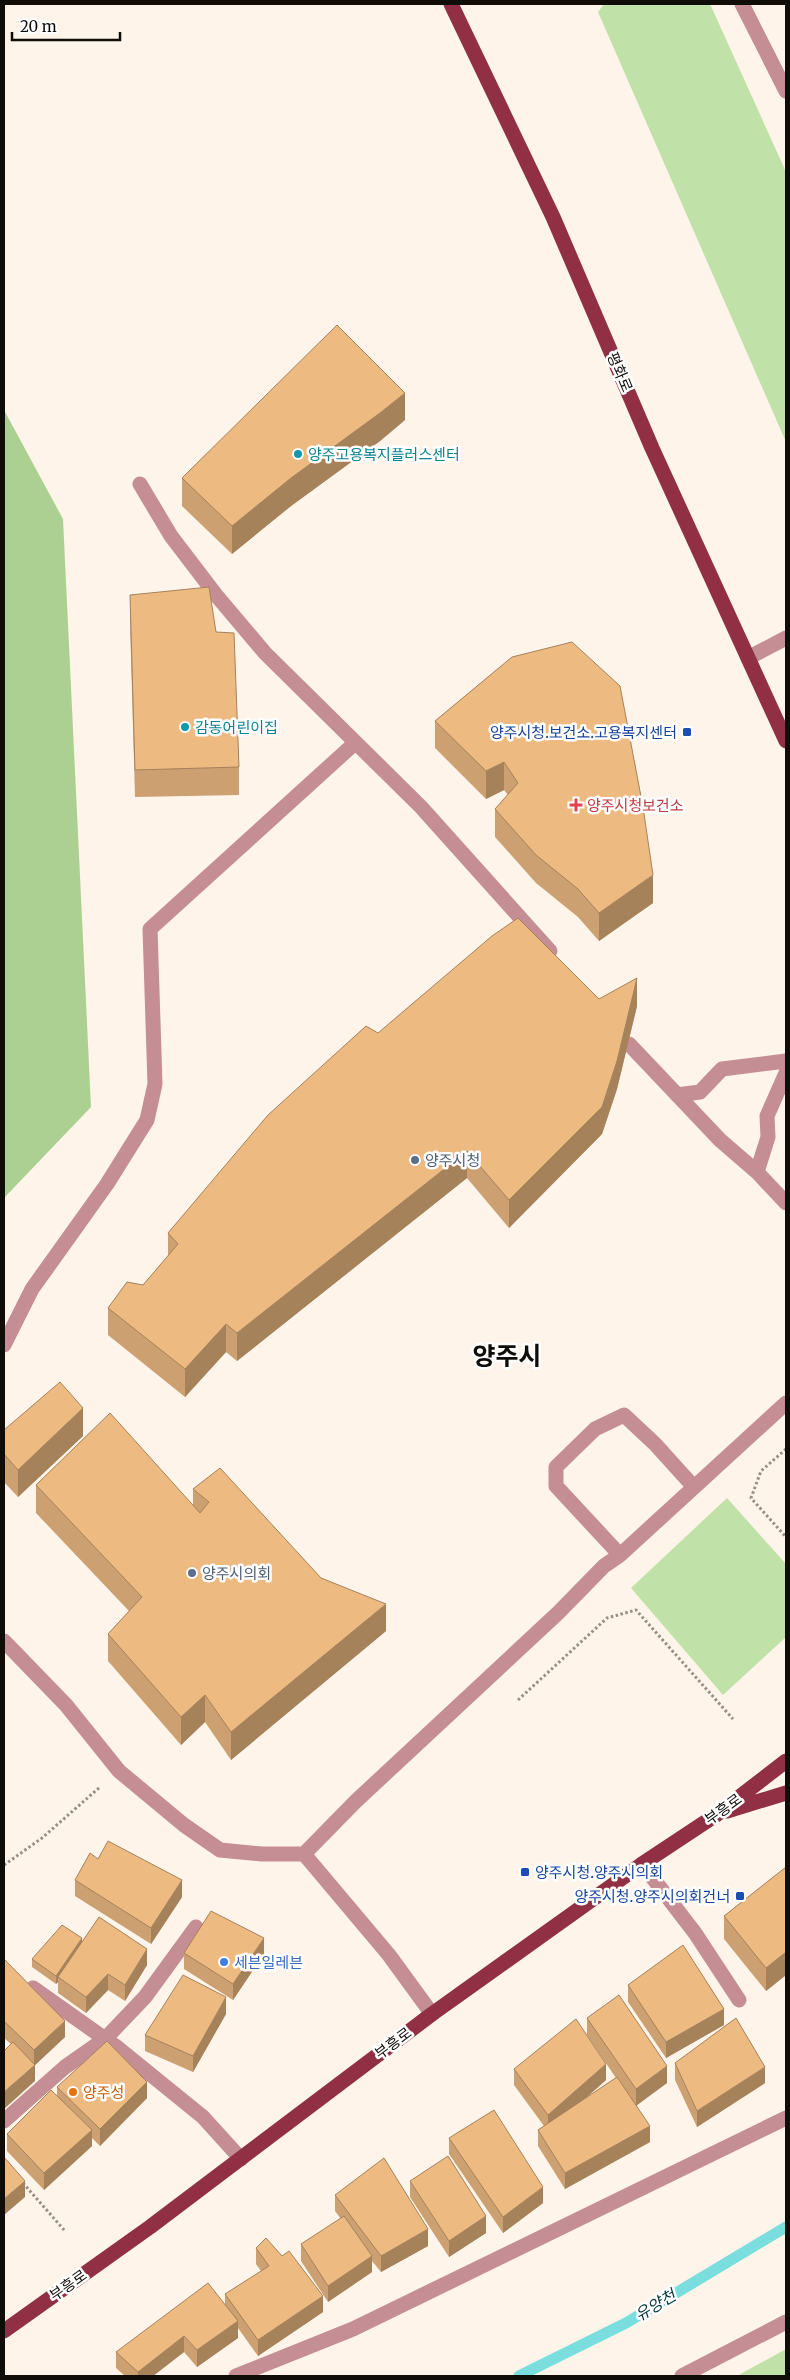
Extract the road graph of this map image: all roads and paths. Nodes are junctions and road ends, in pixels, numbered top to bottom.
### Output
1 (451, 4) edge
2 (742, 4) edge
3 (786, 91) edge
4 (140, 484) dead end
5 (786, 638) edge
6 (748, 658) junction
7 (786, 741) edge
8 (355, 743) junction
9 (559, 960) edge
10 (629, 1044) edge
11 (786, 1061) edge
12 (786, 1073) edge
13 (677, 1095) junction
14 (757, 1172) junction
15 (786, 1203) edge
16 (4, 1345) edge
17 (786, 1403) edge
18 (786, 1449) edge
19 (693, 1486) junction
20 (786, 1537) edge
21 (620, 1555) junction
22 (4, 1641) edge
23 (518, 1700) dead end
24 (733, 1719) dead end
25 (786, 1761) edge
26 (119, 1771) junction
27 (786, 1793) edge
28 (716, 1815) junction
29 (304, 1854) junction
30 (642, 1864) junction
31 (4, 1865) edge
32 (196, 1927) dead end
33 (33, 1988) edge
34 (739, 2000) dead end
35 (432, 2014) junction
36 (105, 2039) junction
37 (786, 2118) edge
38 (4, 2121) edge
39 (241, 2159) junction
40 (22, 2182) edge
41 (65, 2231) dead end
42 (786, 2322) edge
43 (4, 2331) edge
44 (236, 2376) edge
45 (682, 2376) edge

1 - 6 main road, 평화로
2 - 3 street
4 - 8 street
5 - 6 street
6 - 7 main road, 평화로
8 - 9 street
8 - 16 street
10 - 13 street
11 - 13 street
12 - 14 street
13 - 14 street
14 - 15 street
17 - 19 street
18 - 20 path
19 - 21 street
19 - 21 street
21 - 29 street
22 - 26 street
23 - 24 path
25 - 28 main road, 부흥로
26 - 29 street
26 - 31 path
27 - 28 main road
28 - 30 main road, 부흥로
29 - 35 street
30 - 34 street
30 - 35 main road, 부흥로
32 - 36 street
33 - 36 street
35 - 39 main road, 부흥로
36 - 38 street
36 - 39 street
37 - 44 street
39 - 43 main road, 부흥로
40 - 41 path
42 - 45 street

